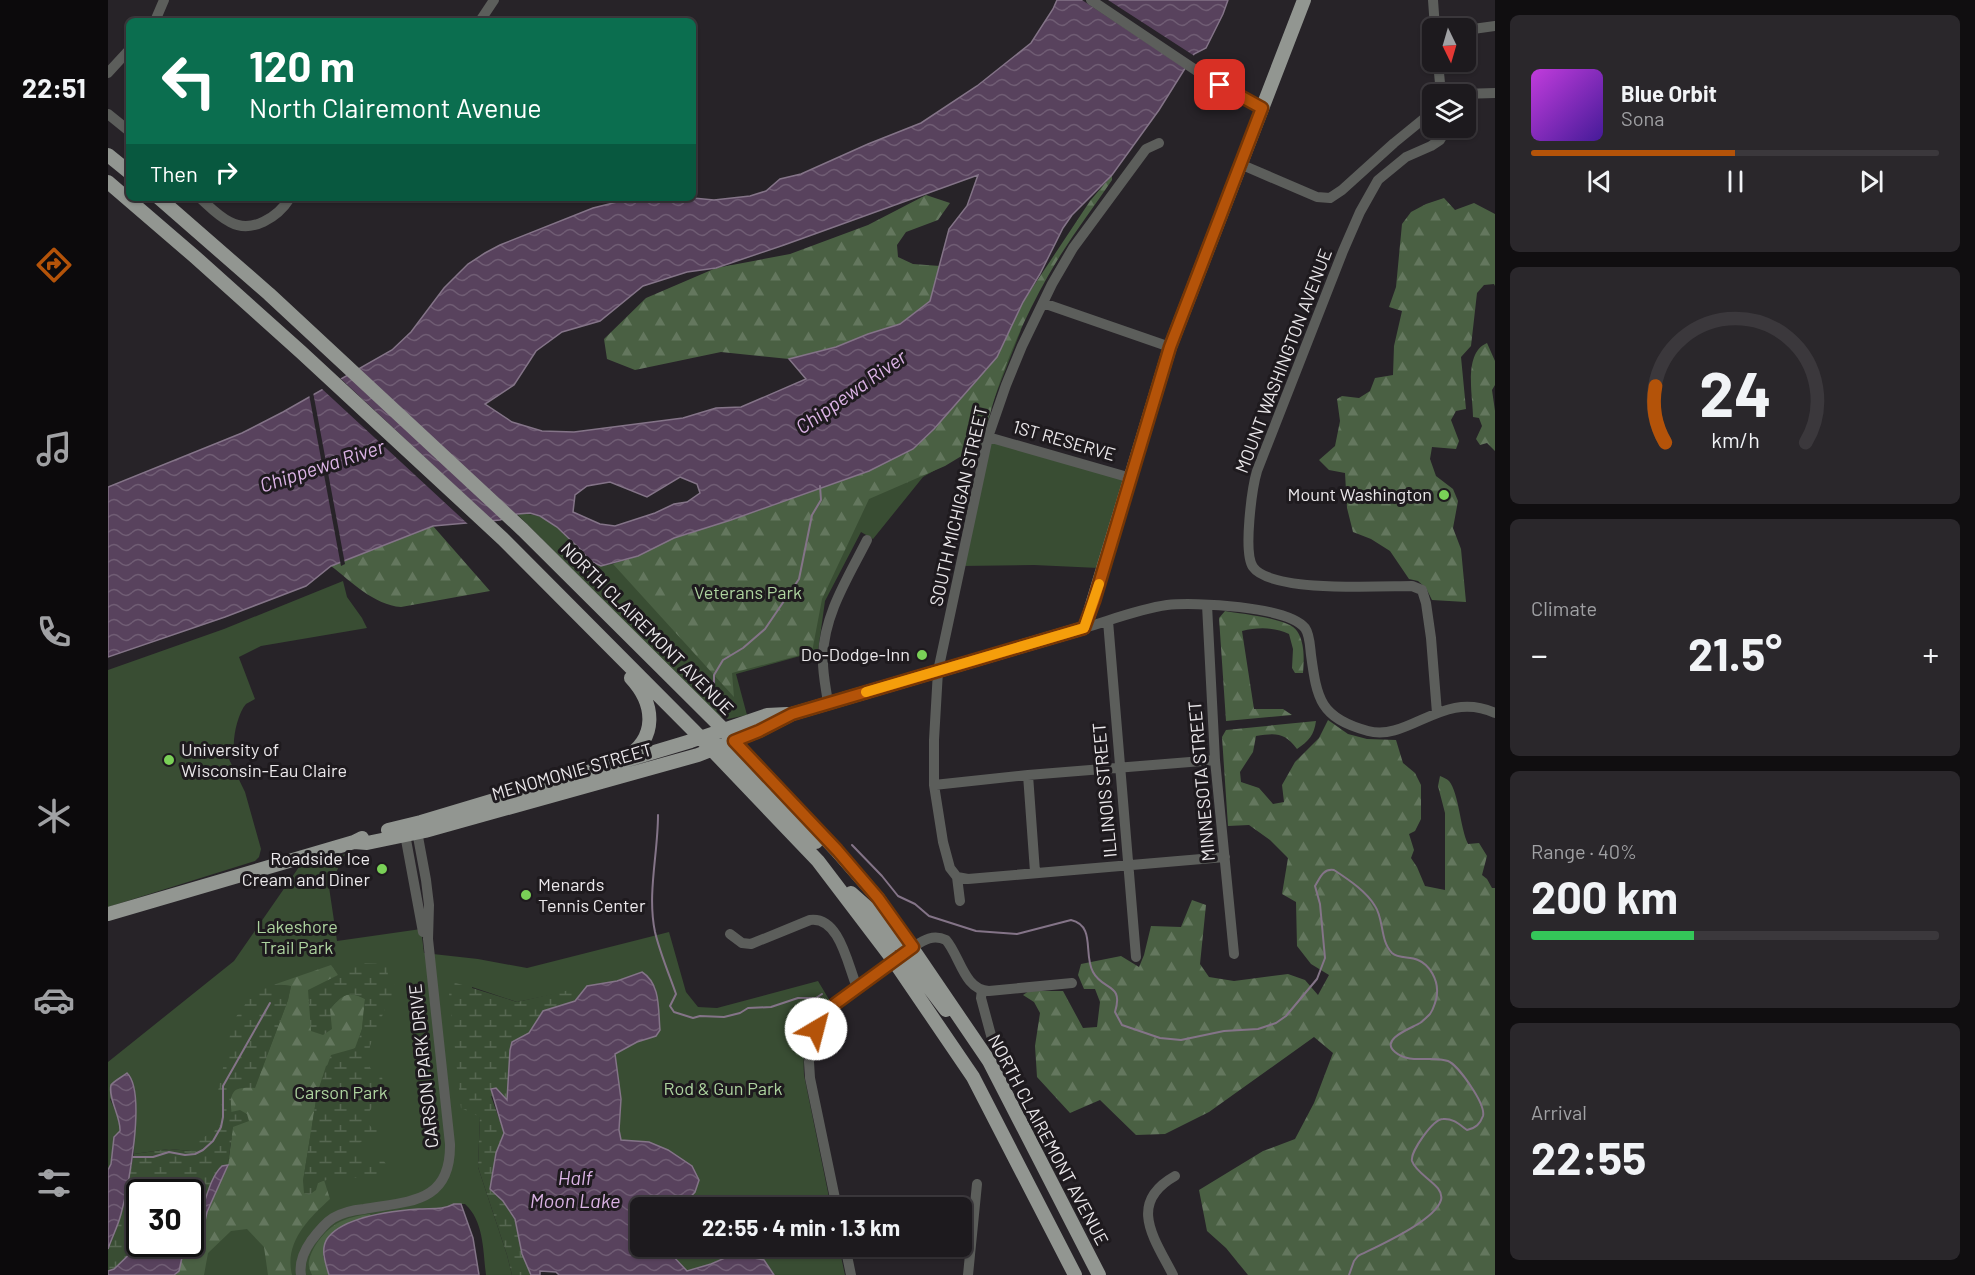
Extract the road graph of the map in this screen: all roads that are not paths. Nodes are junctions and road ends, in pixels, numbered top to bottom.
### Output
1 (164, 0) edge
2 (494, 0) edge
3 (1091, 0) edge
4 (1304, 0) edge
5 (1433, 0) edge
6 (156, 18) edge
7 (482, 18) edge
8 (1434, 18) edge
9 (1495, 26) edge
10 (1476, 29) edge
11 (126, 53) edge
12 (108, 73) edge
13 (1495, 93) edge
14 (1476, 94) edge
15 (1262, 108) junction
16 (108, 114) edge
17 (1422, 120) edge
18 (126, 129) edge
19 (1441, 138) edge
20 (1159, 143) dead end
21 (108, 155) edge
22 (1240, 164) junction
23 (108, 168) edge
24 (126, 170) edge
25 (126, 178) edge
26 (108, 182) edge
27 (126, 197) edge
28 (130, 201) edge
29 (163, 201) edge
30 (204, 201) edge
31 (287, 201) edge
32 (1043, 303) junction
33 (1170, 347) junction
34 (988, 436) junction
35 (1131, 477) junction
36 (867, 540) dead end
37 (536, 572) junction
38 (1207, 605) junction
39 (1108, 621) junction
40 (1084, 628) junction
41 (938, 671) junction
42 (828, 703) junction
43 (1437, 713) junction
44 (1495, 713) edge
45 (792, 714) junction
46 (712, 734) junction
47 (734, 741) junction
48 (716, 748) junction
49 (1215, 760) junction
50 (617, 762) junction
51 (1120, 767) junction
52 (1028, 775) junction
53 (934, 785) junction
54 (410, 829) junction
55 (1225, 857) junction
56 (1128, 866) junction
57 (1035, 872) junction
58 (831, 876) junction
59 (957, 877) junction
60 (960, 901) dead end
61 (882, 903) junction
62 (108, 914) edge
63 (730, 933) dead end
64 (913, 947) junction
65 (1234, 954) dead end
66 (1136, 957) dead end
67 (894, 961) junction
68 (1072, 983) dead end
69 (857, 987) junction
70 (982, 990) junction
71 (966, 1026) junction
72 (992, 1039) dead end
73 (1175, 1176) dead end
74 (977, 1184) dead end
75 (835, 1197) edge
76 (847, 1257) edge
77 (301, 1275) edge
78 (851, 1275) edge
79 (968, 1275) edge
80 (1075, 1275) edge
81 (1099, 1275) edge
82 (1173, 1275) edge

1 - 6 street
2 - 7 street
3 - 15 street
4 - 15 main road
5 - 8 street
9 - 10 street
11 - 12 street
13 - 14 street
15 - 22 main road
16 - 18 street
17 - 22 street
19 - 43 street, MOUNT WASHINGTON AVENUE
20 - 32 street, SOUTH MICHIGAN STREET
21 - 24 main road
22 - 33 main road
23 - 25 main road
26 - 27 main road, NORTH CLAIREMONT AVENUE
28 - 37 main road, NORTH CLAIREMONT AVENUE
29 - 46 main road, NORTH CLAIREMONT AVENUE
30 - 31 street
32 - 33 street
32 - 34 street, SOUTH MICHIGAN STREET
33 - 35 main road
34 - 35 street, 1ST RESERVE
34 - 41 street, SOUTH MICHIGAN STREET
35 - 40 main road
36 - 42 street
37 - 46 main road, NORTH CLAIREMONT AVENUE
37 - 50 main road
38 - 39 street, MENOMONIE STREET
38 - 43 street, MENOMONIE STREET
38 - 49 street, MINNESOTA STREET
39 - 40 street, MENOMONIE STREET
39 - 51 street, ILLINOIS STREET
40 - 41 main road, MENOMONIE STREET
41 - 42 main road, MENOMONIE STREET
41 - 53 street, SOUTH MICHIGAN STREET
42 - 45 main road, MENOMONIE STREET
43 - 44 street, MENOMONIE STREET
45 - 46 main road, MENOMONIE STREET
45 - 47 main road, MENOMONIE STREET
46 - 47 main road, NORTH CLAIREMONT AVENUE
46 - 48 main road
46 - 50 main road, MENOMONIE STREET
47 - 48 main road, MENOMONIE STREET
47 - 61 main road, NORTH CLAIREMONT AVENUE
48 - 54 main road, MENOMONIE STREET
48 - 58 main road, NORTH CLAIREMONT AVENUE
48 - 61 main road
49 - 51 street
49 - 55 street, MINNESOTA STREET
50 - 54 main road, MENOMONIE STREET
51 - 52 street
51 - 56 street, ILLINOIS STREET
52 - 53 street
52 - 57 street
53 - 59 street, SOUTH MICHIGAN STREET
54 - 62 main road, MENOMONIE STREET
54 - 77 street, CARSON PARK DRIVE
55 - 56 street
55 - 65 street, MINNESOTA STREET
56 - 57 street
56 - 66 street, ILLINOIS STREET
57 - 59 street
58 - 64 main road
58 - 67 main road, NORTH CLAIREMONT AVENUE
59 - 60 street, SOUTH MICHIGAN STREET
61 - 64 main road, NORTH CLAIREMONT AVENUE
63 - 69 street
64 - 67 street
64 - 70 street
64 - 71 main road, NORTH CLAIREMONT AVENUE
67 - 69 street
67 - 71 main road
67 - 80 main road, NORTH CLAIREMONT AVENUE
68 - 70 street
69 - 75 street
70 - 72 street
71 - 81 main road, NORTH CLAIREMONT AVENUE
73 - 82 street
74 - 79 street
76 - 78 street

